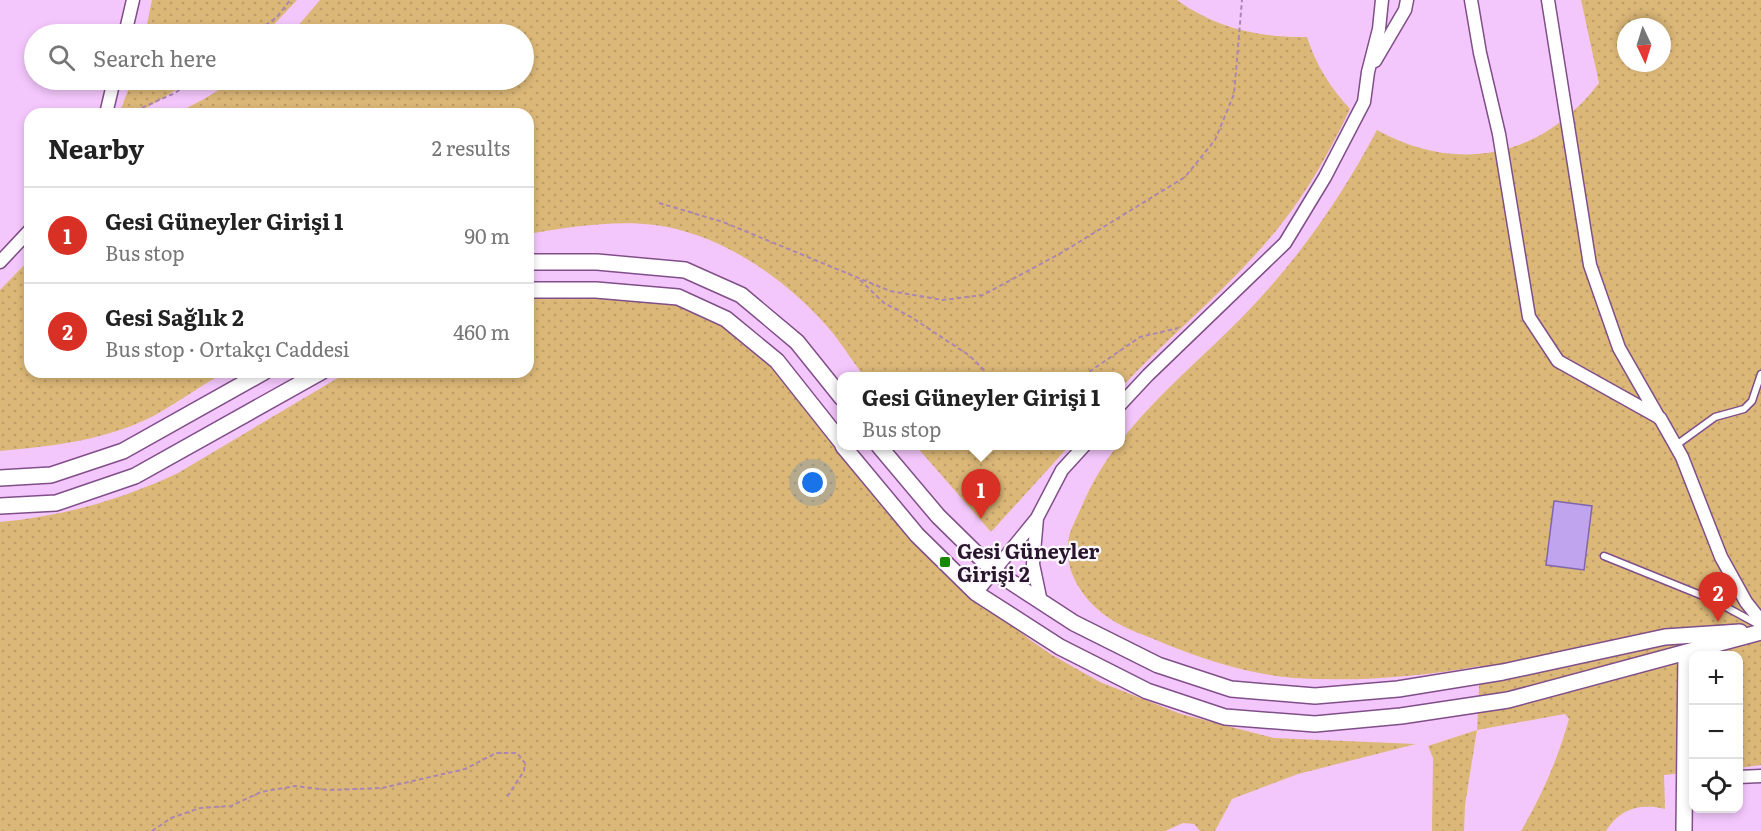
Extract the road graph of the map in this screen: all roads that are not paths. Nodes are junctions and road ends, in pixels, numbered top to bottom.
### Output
1 (133, 0) edge
2 (1382, 0) edge
3 (1407, 0) edge
4 (1471, 0) edge
5 (1548, 0) edge
6 (127, 24) edge
7 (1368, 72) junction
8 (112, 90) edge
9 (107, 108) edge
10 (24, 236) edge
11 (0, 262) edge
12 (534, 262) edge
13 (534, 290) edge
14 (1761, 374) edge
15 (253, 378) edge
16 (310, 378) edge
17 (837, 392) edge
18 (1125, 400) edge
19 (1660, 418) junction
20 (837, 439) edge
21 (1676, 446) junction
22 (846, 450) edge
23 (882, 450) edge
24 (1080, 450) edge
25 (0, 478) edge
26 (0, 506) edge
27 (1037, 518) junction
28 (1604, 555) dead end
29 (994, 571) junction
30 (976, 593) junction
31 (1041, 602) junction
32 (1761, 621) edge
33 (1761, 630) edge
34 (1686, 652) junction
35 (1761, 776) edge
36 (1743, 777) edge
37 (1689, 780) edge
38 (1684, 831) edge

1 - 6 street
2 - 7 street
3 - 7 street
4 - 19 street
5 - 19 street
7 - 18 street
8 - 9 street
10 - 11 street
12 - 17 street
13 - 20 street
14 - 21 lane
15 - 25 street
16 - 26 street
19 - 21 street
21 - 32 street
22 - 30 street
23 - 29 street
24 - 27 street
27 - 29 street
27 - 31 street
28 - 33 lane
29 - 30 street
29 - 31 street
30 - 34 street
31 - 33 street
33 - 34 street
34 - 37 street
35 - 36 street
37 - 38 street

